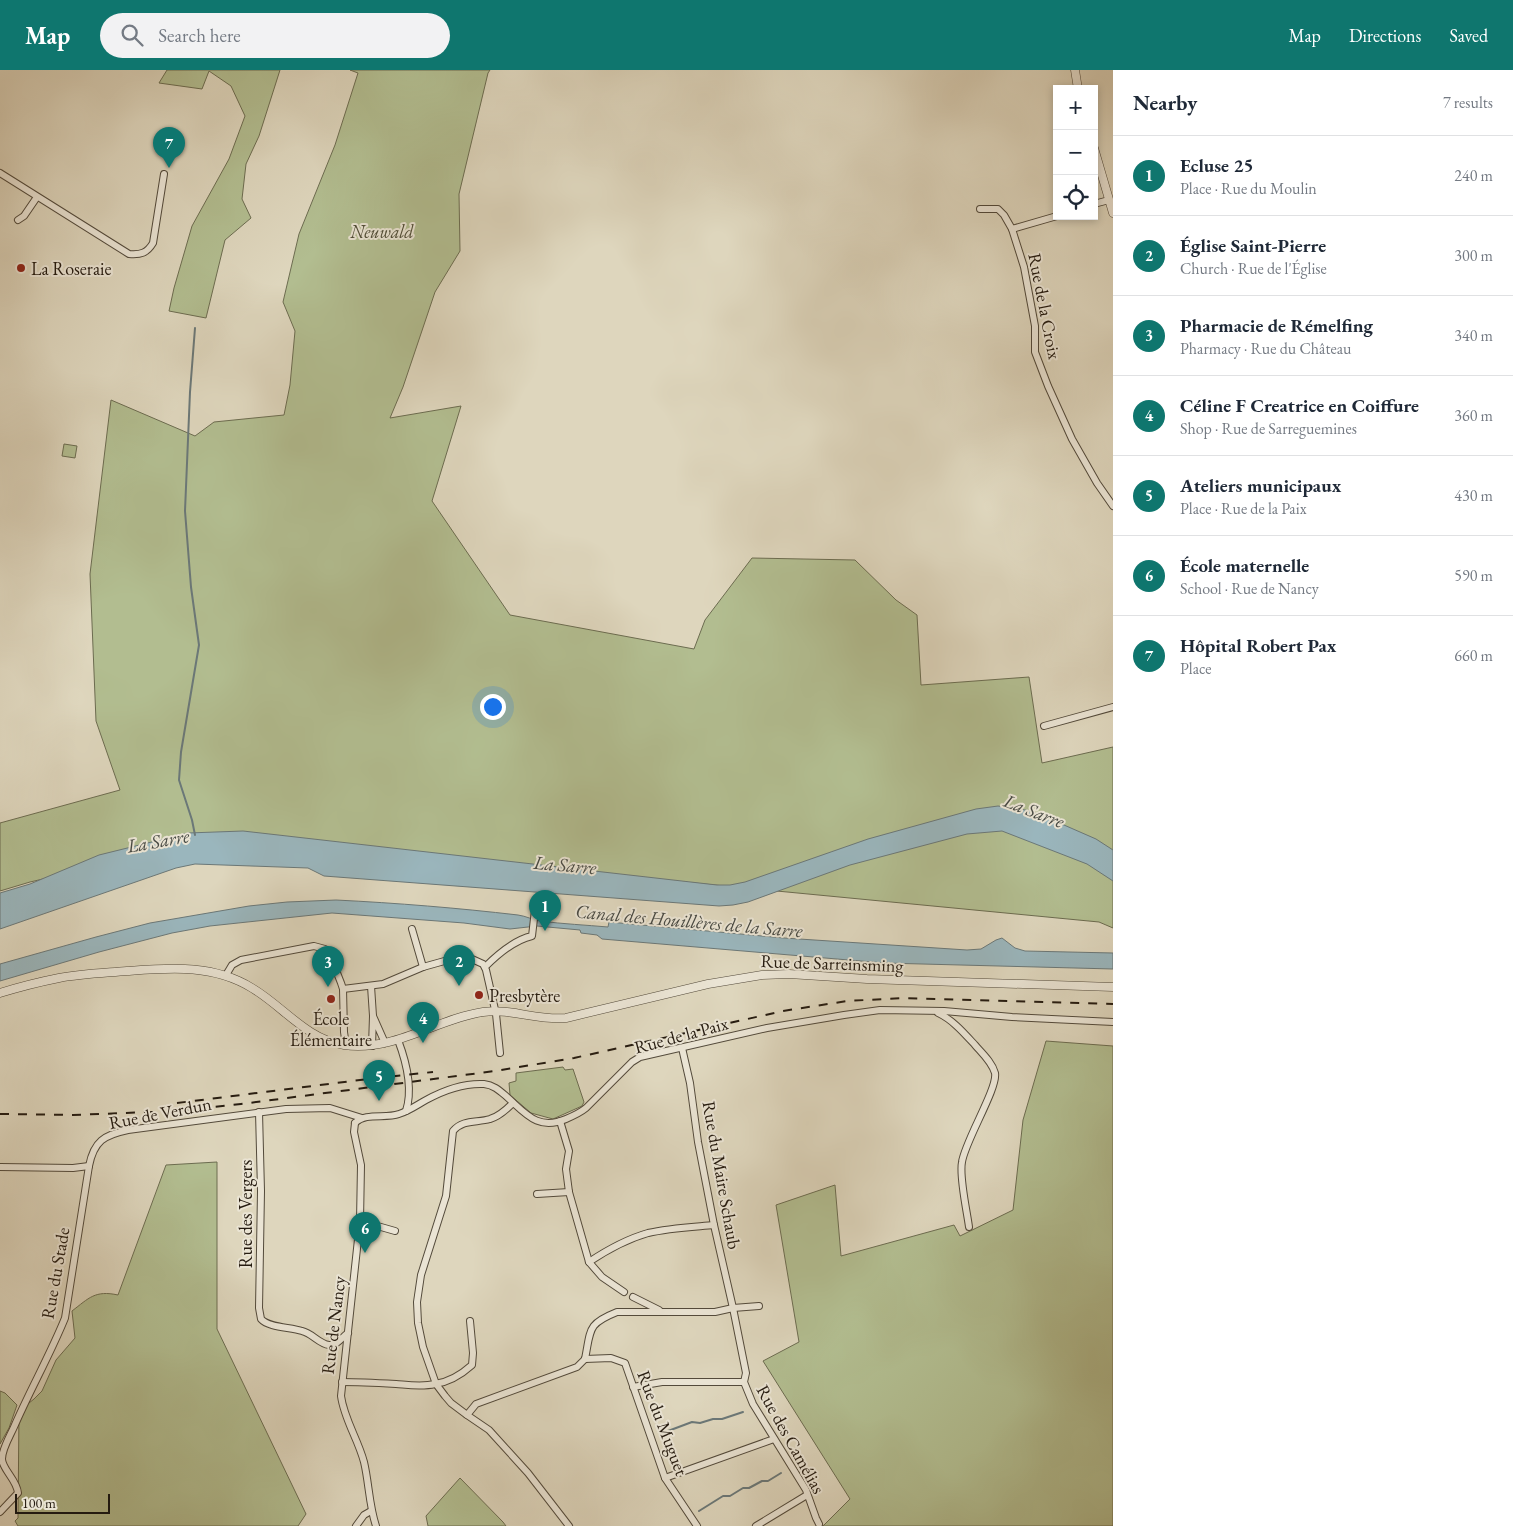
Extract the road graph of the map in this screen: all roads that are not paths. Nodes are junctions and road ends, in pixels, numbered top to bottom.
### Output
1 (1075, 70) edge
2 (1077, 85) edge
3 (1098, 162) edge
4 (0, 173) edge
5 (164, 174) dead end
6 (38, 197) junction
7 (1109, 200) junction
8 (1098, 203) edge
9 (980, 209) dead end
10 (1113, 213) edge
11 (1053, 217) edge
12 (18, 220) dead end
13 (1012, 229) junction
14 (1113, 506) edge
15 (1113, 707) edge
16 (1044, 726) dead end
17 (534, 912) dead end
18 (412, 929) dead end
19 (423, 967) junction
20 (485, 967) junction
21 (226, 975) junction
22 (371, 986) junction
23 (1113, 987) edge
24 (343, 989) junction
25 (0, 993) edge
26 (495, 1011) junction
27 (936, 1012) junction
28 (373, 1016) junction
29 (1113, 1022) edge
30 (398, 1040) junction
31 (385, 1043) junction
32 (346, 1045) junction
33 (372, 1046) junction
34 (682, 1048) junction
35 (500, 1053) dead end
36 (408, 1092) junction
37 (514, 1103) junction
38 (417, 1105) junction
39 (342, 1110) junction
40 (259, 1112) junction
41 (406, 1112) junction
42 (362, 1118) junction
43 (560, 1121) junction
44 (356, 1123) junction
45 (89, 1166) junction
46 (0, 1167) edge
47 (569, 1192) junction
48 (537, 1194) dead end
49 (360, 1221) junction
50 (714, 1225) junction
51 (969, 1227) dead end
52 (395, 1231) dead end
53 (589, 1262) junction
54 (624, 1292) dead end
55 (633, 1296) dead end
56 (759, 1306) dead end
57 (733, 1308) junction
58 (660, 1311) junction
59 (470, 1321) dead end
60 (348, 1333) junction
61 (585, 1359) junction
62 (343, 1373) junction
63 (342, 1382) junction
64 (356, 1382) junction
65 (435, 1382) junction
66 (744, 1382) junction
67 (633, 1387) junction
68 (467, 1415) junction
69 (774, 1439) junction
70 (665, 1478) junction
71 (807, 1495) junction
72 (371, 1511) junction
73 (0, 1512) edge
74 (819, 1524) dead end
75 (356, 1526) edge
76 (376, 1526) edge
77 (569, 1526) edge
78 (697, 1526) edge
79 (756, 1526) edge

1 - 2 street
3 - 7 street
4 - 6 street
5 - 6 street
6 - 12 street
7 - 8 street
7 - 10 street
9 - 13 street, Rue de la Croix
11 - 13 street
13 - 14 street, Rue de la Croix
15 - 16 street
17 - 20 street
18 - 19 street
19 - 20 street
19 - 22 street
20 - 26 street
21 - 24 street
21 - 25 street, Rue de Sarreinsming
21 - 32 street, Rue de Sarreinsming
22 - 24 street
22 - 28 street
23 - 26 street, Rue de Sarreinsming
24 - 32 street
26 - 30 street, Rue de Sarreinsming
26 - 35 street
27 - 29 street, Rue de la Paix
27 - 34 street, Rue de la Paix
27 - 51 street
28 - 31 street
28 - 33 street
30 - 31 street, Rue de Sarreinsming
30 - 36 street
31 - 33 street, Rue de Sarreinsming
32 - 33 street, Rue de Sarreinsming
34 - 43 street, Rue de la Paix
34 - 50 street, Rue du Maire Schaub
36 - 38 street
36 - 41 street
37 - 38 street, Rue de la Paix
37 - 43 street, Rue de la Paix
37 - 65 street
38 - 41 street, Rue de la Paix
39 - 40 street, Rue de Verdun
39 - 42 street, Rue de Verdun
39 - 44 street
40 - 45 street, Rue de Verdun
40 - 60 street, Rue des Vergers
41 - 42 street, Rue de la Paix
42 - 44 street
43 - 47 street
44 - 49 street, Rue de Nancy
45 - 46 street
45 - 73 street, Rue du Stade
47 - 48 street
47 - 53 street
49 - 52 street
49 - 60 street, Rue de Nancy
50 - 53 street
50 - 57 street, Rue du Maire Schaub
53 - 54 street
55 - 58 street
56 - 57 street
57 - 58 street
57 - 66 street, Rue des Camélias
58 - 61 street
59 - 65 street
60 - 62 street, Rue de Nancy
61 - 67 street, Rue du Muguet
61 - 68 street
62 - 63 street, Rue de Nancy
62 - 64 street
63 - 64 street
63 - 72 street, Rue de Nancy
64 - 65 street
65 - 68 street
66 - 67 street
66 - 69 street, Rue des Camélias
67 - 70 street, Rue du Muguet
68 - 77 street
69 - 70 street
69 - 71 street, Rue des Camélias
70 - 78 street, Rue du Muguet
71 - 74 street, Rue des Camélias
71 - 79 street
72 - 75 street
72 - 76 street, Rue de Nancy

